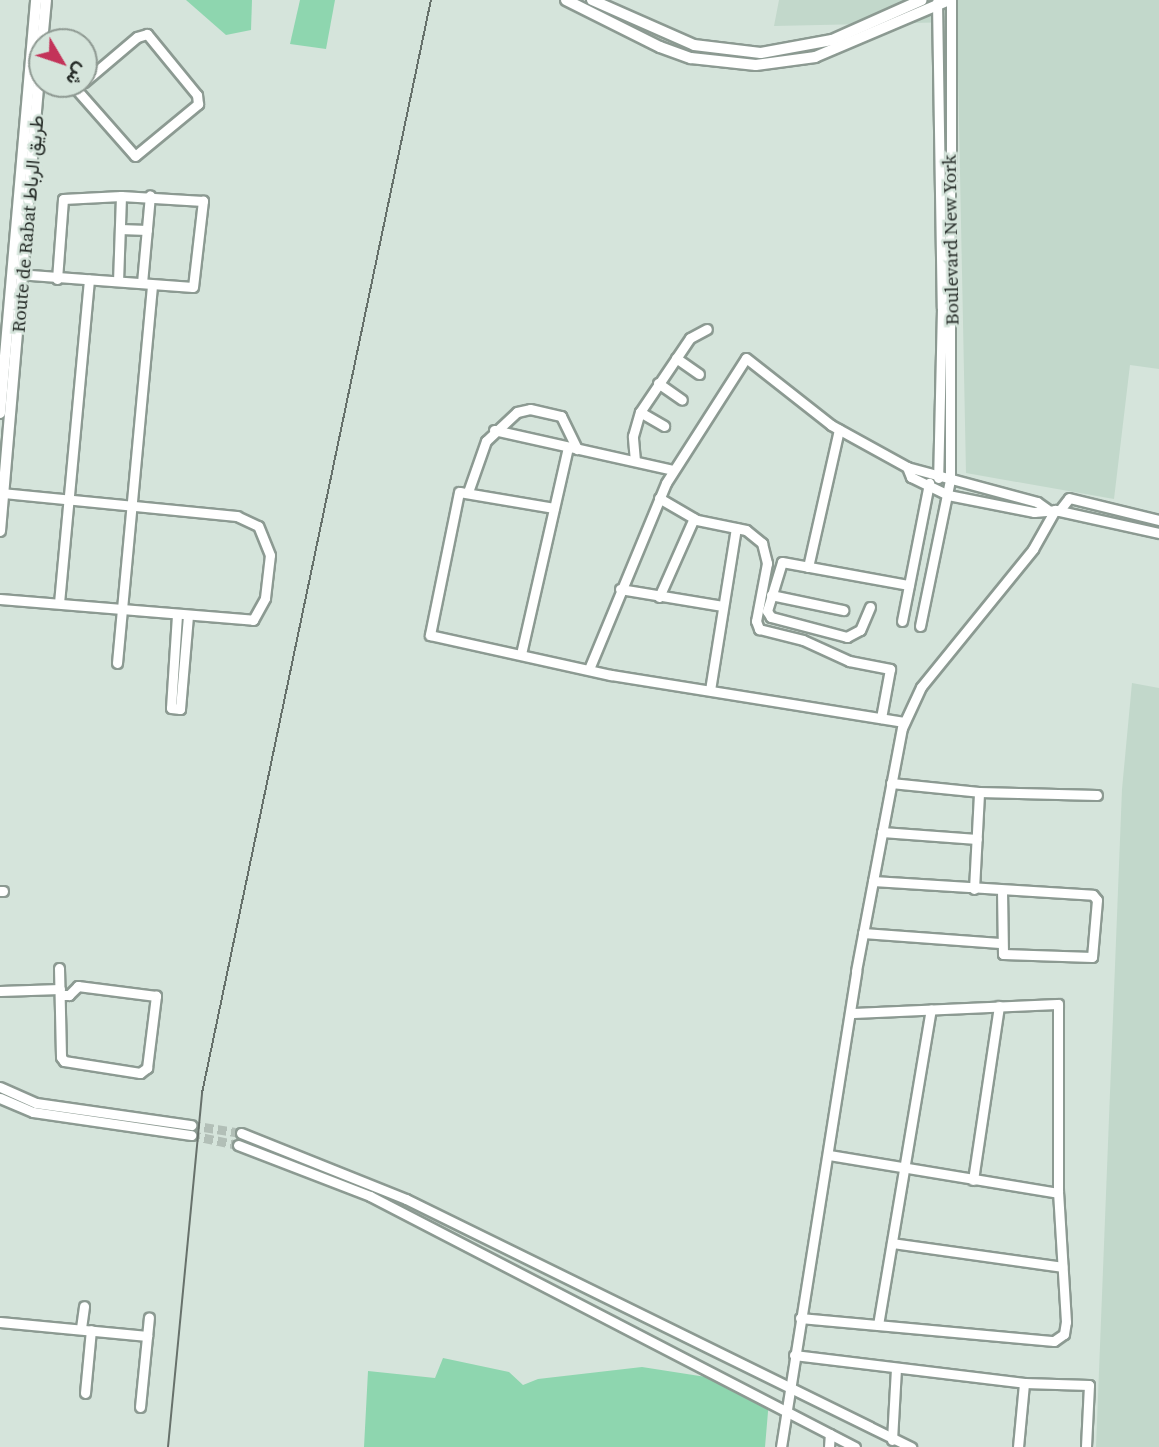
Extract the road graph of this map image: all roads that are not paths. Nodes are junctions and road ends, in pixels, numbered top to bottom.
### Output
1 (36, 0) edge
2 (47, 0) edge
3 (566, 0) edge
4 (592, 0) edge
5 (922, 0) edge
6 (950, 0) edge
7 (937, 3) edge
8 (44, 28) edge
9 (81, 85) edge
10 (42, 98) edge
11 (945, 179) junction
12 (150, 195) junction
13 (121, 196) junction
14 (120, 229) junction
15 (147, 230) junction
16 (12, 274) junction
17 (24, 275) junction
18 (57, 279) junction
19 (89, 279) junction
20 (118, 281) junction
21 (147, 284) junction
22 (947, 308) junction
23 (707, 329) dead end
24 (676, 358) junction
25 (699, 374) dead end
26 (942, 375) junction
27 (953, 376) junction
28 (658, 383) junction
29 (682, 400) dead end
30 (640, 412) junction
31 (0, 413) edge
32 (664, 426) dead end
33 (839, 429) junction
34 (494, 430) junction
35 (572, 448) junction
36 (635, 461) junction
37 (907, 467) junction
38 (673, 470) junction
39 (934, 476) junction
40 (950, 480) junction
41 (928, 488) junction
42 (468, 492) junction
43 (4, 493) junction
44 (948, 495) junction
45 (659, 498) junction
46 (68, 499) junction
47 (131, 505) junction
48 (554, 508) junction
49 (1053, 510) junction
50 (694, 518) junction
51 (1159, 520) edge
52 (736, 528) junction
53 (0, 531) edge
54 (1159, 533) edge
55 (808, 566) junction
56 (909, 585) junction
57 (620, 589) junction
58 (771, 595) junction
59 (659, 597) junction
60 (0, 599) edge
61 (59, 603) junction
62 (723, 606) junction
63 (870, 607) dead end
64 (121, 610) junction
65 (843, 610) dead end
66 (177, 615) junction
67 (188, 616) junction
68 (902, 621) dead end
69 (920, 626) dead end
70 (521, 654) junction
71 (117, 663) dead end
72 (589, 669) junction
73 (710, 690) junction
74 (881, 718) junction
75 (904, 722) junction
76 (891, 783) junction
77 (979, 792) junction
78 (1097, 795) dead end
79 (882, 832) junction
80 (977, 839) junction
81 (873, 881) junction
82 (974, 889) junction
83 (1002, 891) junction
84 (863, 933) junction
85 (1000, 943) junction
86 (59, 968) dead end
87 (0, 990) edge
88 (60, 992) junction
89 (999, 1006) junction
90 (931, 1009) junction
91 (852, 1013) junction
92 (0, 1087) edge
93 (0, 1098) edge
94 (191, 1125) tunnel mouth
95 (241, 1133) tunnel mouth
96 (191, 1135) tunnel mouth
97 (239, 1145) tunnel mouth
98 (829, 1155) junction
99 (905, 1168) junction
100 (340, 1171) junction
101 (972, 1180) junction
102 (337, 1181) junction
103 (1058, 1193) junction
104 (892, 1243) junction
105 (1062, 1267) junction
106 (84, 1306) dead end
107 (149, 1317) dead end
108 (800, 1318) junction
109 (0, 1322) edge
110 (878, 1325) junction
111 (86, 1329) junction
112 (147, 1336) junction
113 (794, 1355) junction
114 (896, 1368) junction
115 (1024, 1383) junction
116 (788, 1388) junction
117 (85, 1393) dead end
118 (140, 1407) dead end
119 (786, 1407) junction
120 (830, 1434) junction
121 (892, 1440) junction
122 (780, 1447) edge
123 (829, 1447) edge
124 (855, 1447) edge
125 (911, 1447) edge
126 (1018, 1447) edge
127 (1086, 1447) edge

1 - 16 main road, Route de Rabat طريق الرباط
2 - 8 main road, Route de Rabat طريق الرباط
3 - 7 main road
4 - 5 main road
6 - 7 main road
6 - 11 street, Boulevard New York
7 - 11 street, Boulevard New York
9 - 9 street
10 - 17 main road, Route de Rabat طريق الرباط
11 - 22 street, Boulevard New York
12 - 13 street
12 - 15 street
12 - 21 street
13 - 14 street
13 - 18 street
14 - 15 street
14 - 20 street
15 - 21 street
16 - 17 street
16 - 31 main road, Route de Rabat طريق الرباط
17 - 18 street
17 - 43 main road, Route de Rabat طريق الرباط
18 - 19 street
19 - 20 street
19 - 46 street
20 - 21 street
21 - 47 street
22 - 26 street, Boulevard New York
22 - 27 street, Boulevard New York
23 - 24 street
24 - 25 street
24 - 28 street
26 - 27 street
26 - 39 street, Boulevard New York
27 - 40 street, Boulevard New York
28 - 29 street
28 - 30 street
30 - 32 street
30 - 36 street
33 - 37 street
33 - 38 street
33 - 55 street
34 - 35 street
34 - 35 street
34 - 42 street
35 - 36 street
35 - 48 street
36 - 38 street
37 - 39 street
37 - 41 street
38 - 45 street
39 - 40 street
39 - 41 street, Boulevard New York
40 - 44 street, Boulevard New York
40 - 49 street
41 - 44 street
41 - 56 street, Boulevard New York
42 - 48 street
42 - 70 street
43 - 46 street
43 - 53 main road, Route de Rabat طريق الرباط
44 - 49 street
44 - 69 street, Boulevard New York
45 - 50 street
45 - 57 street
46 - 47 street
46 - 61 street
47 - 64 street
47 - 67 street
48 - 70 street
49 - 51 street
49 - 54 street
49 - 75 street
50 - 52 street
50 - 59 street
52 - 62 street
52 - 74 street
55 - 56 street
55 - 58 street
56 - 68 street, Boulevard New York
57 - 59 street
57 - 72 street
58 - 63 street
58 - 65 street
59 - 62 street
60 - 61 street
61 - 64 street
62 - 73 street
64 - 66 street
64 - 71 street
66 - 67 street
66 - 67 street
70 - 72 street
72 - 73 street
73 - 74 street
74 - 75 street
75 - 76 street
76 - 77 street
76 - 79 street
77 - 78 street
77 - 80 street
79 - 80 street
79 - 81 street
80 - 82 street
81 - 82 street
81 - 84 street
82 - 83 street
83 - 85 street
83 - 85 street
84 - 85 street
84 - 91 street
86 - 88 street
87 - 88 street
88 - 88 street
89 - 90 street
89 - 101 street
89 - 103 street
90 - 91 street
90 - 99 street
91 - 98 street
92 - 94 street
93 - 96 street
95 - 100 street
97 - 102 street
98 - 99 street
98 - 108 street
99 - 101 street
99 - 104 street
100 - 102 street
100 - 116 street
101 - 103 street
102 - 119 street
103 - 105 street
104 - 105 street
104 - 110 street
105 - 110 street
106 - 111 street
107 - 112 street
108 - 110 street
108 - 113 street
109 - 111 street
111 - 112 street
111 - 117 street
112 - 118 street
113 - 114 street
113 - 116 street
114 - 115 street
114 - 121 street
115 - 126 street
115 - 127 street
116 - 119 street
116 - 121 street
119 - 120 street
119 - 122 street
120 - 123 street
120 - 124 street
121 - 125 street

